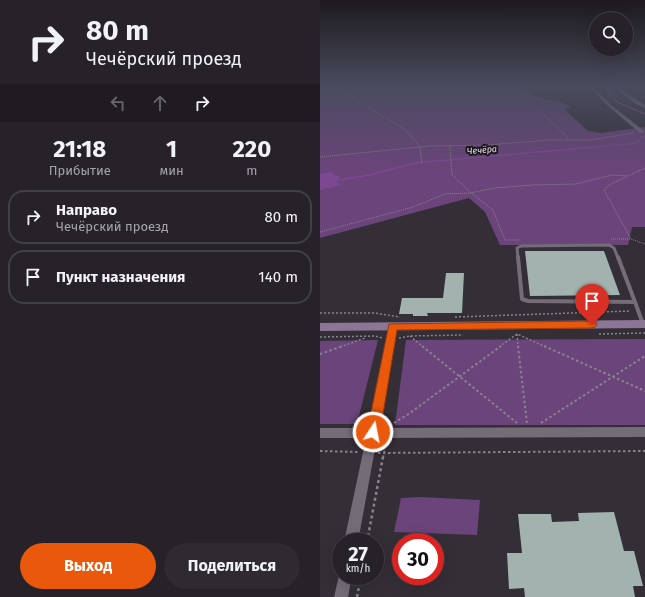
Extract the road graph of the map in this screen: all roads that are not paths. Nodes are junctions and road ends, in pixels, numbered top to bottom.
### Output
1 (620, 114) edge
2 (642, 132) road end
3 (635, 302) junction
4 (320, 327) edge
5 (644, 327) edge
6 (392, 332) junction
7 (373, 432) junction
8 (645, 432) edge
9 (324, 433) edge
10 (353, 533) edge
11 (343, 585) edge
12 (341, 597) edge

1 - 2 street
3 - 3 lane
3 - 5 lane
4 - 6 main road
5 - 6 main road
6 - 7 street
7 - 8 street
7 - 9 street
7 - 10 street
11 - 12 street

